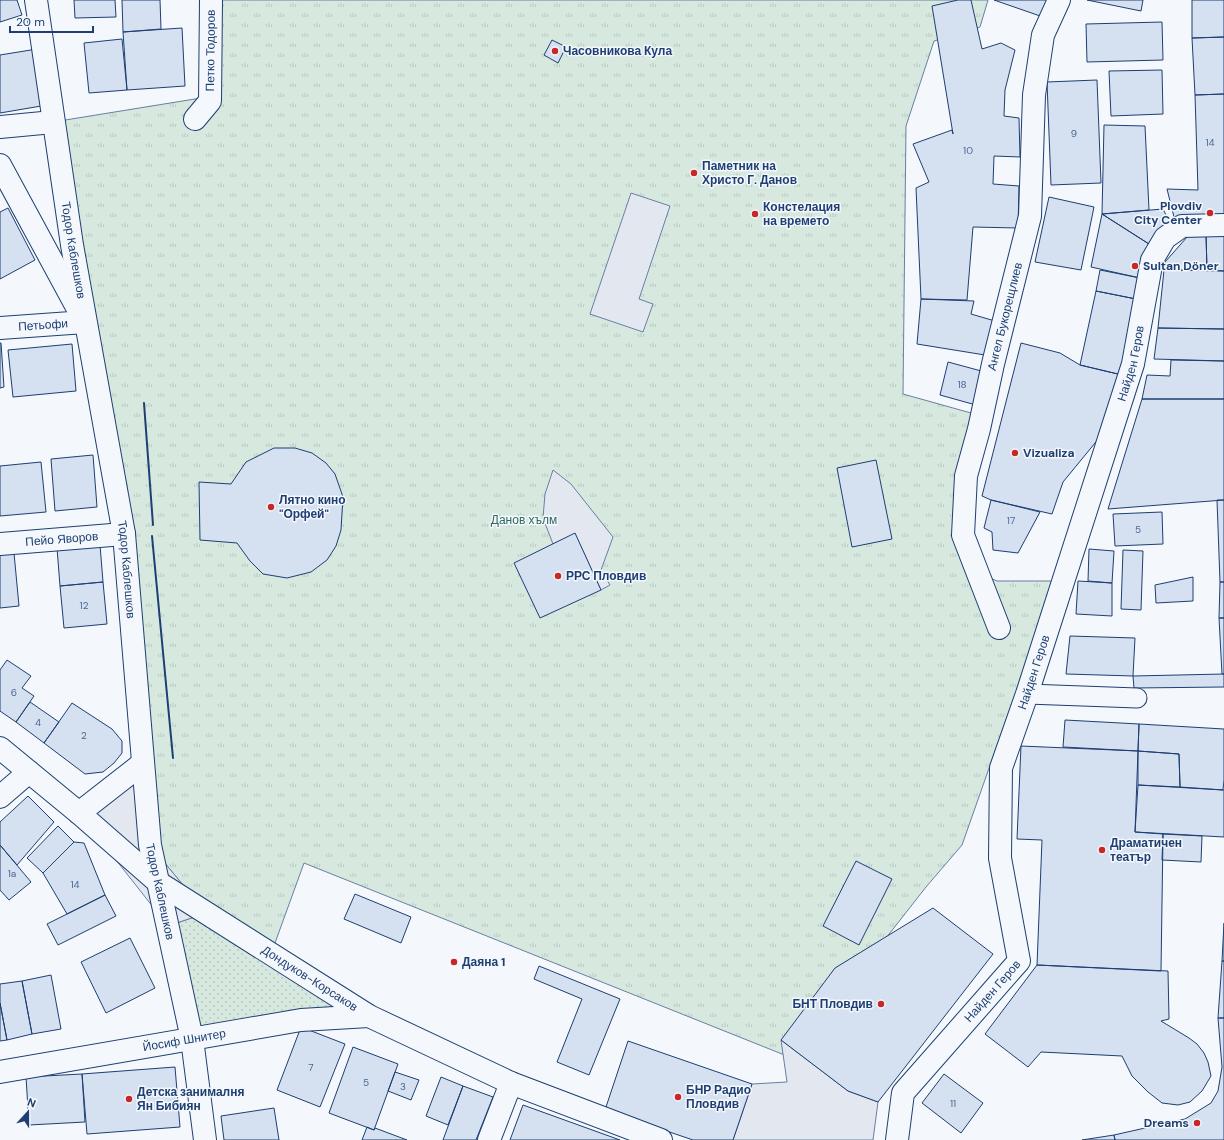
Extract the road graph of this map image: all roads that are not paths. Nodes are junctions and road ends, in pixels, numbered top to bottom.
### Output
1 (36, 0) edge
2 (211, 0) edge
3 (1059, 0) edge
4 (195, 119) dead end
5 (53, 122) junction
6 (0, 127) edge
7 (0, 165) edge
8 (1224, 225) edge
9 (85, 322) junction
10 (0, 328) edge
11 (124, 534) junction
12 (0, 544) edge
13 (999, 628) dead end
14 (1027, 694) junction
15 (1137, 698) dead end
16 (0, 748) edge
17 (143, 763) junction
18 (29, 772) junction
19 (0, 797) edge
20 (79, 813) junction
21 (159, 883) junction
22 (369, 1016) junction
23 (192, 1039) junction
24 (0, 1072) edge
25 (511, 1083) junction
26 (205, 1140) edge
27 (489, 1140) edge
28 (661, 1140) edge
29 (897, 1140) edge

1 - 5 street, Тодор Каблешков
2 - 4 street, Петко Тодоров
3 - 13 street, Ангел Букорещлиев
5 - 6 street
5 - 9 street, Тодор Каблешков
7 - 9 street
8 - 14 street, Найден Геров
9 - 10 street, Петьофи
9 - 11 street, Тодор Каблешков
11 - 12 street, Пейо Яворов
11 - 17 street, Тодор Каблешков
14 - 15 street
14 - 29 street, Найден Геров
16 - 18 street, Дондуков-Корсаков
17 - 20 street
17 - 21 street, Тодор Каблешков
18 - 19 street
18 - 20 street, Дондуков-Корсаков
20 - 21 street, Дондуков-Корсаков
21 - 22 street, Дондуков-Корсаков
21 - 23 street, Тодор Каблешков
22 - 23 street, Йосиф Шнитер
22 - 25 street, Дондуков-Корсаков
23 - 24 street, Йосиф Шнитер
23 - 26 street, Тодор Каблешков
25 - 27 street
25 - 28 street, Дондуков-Корсаков

